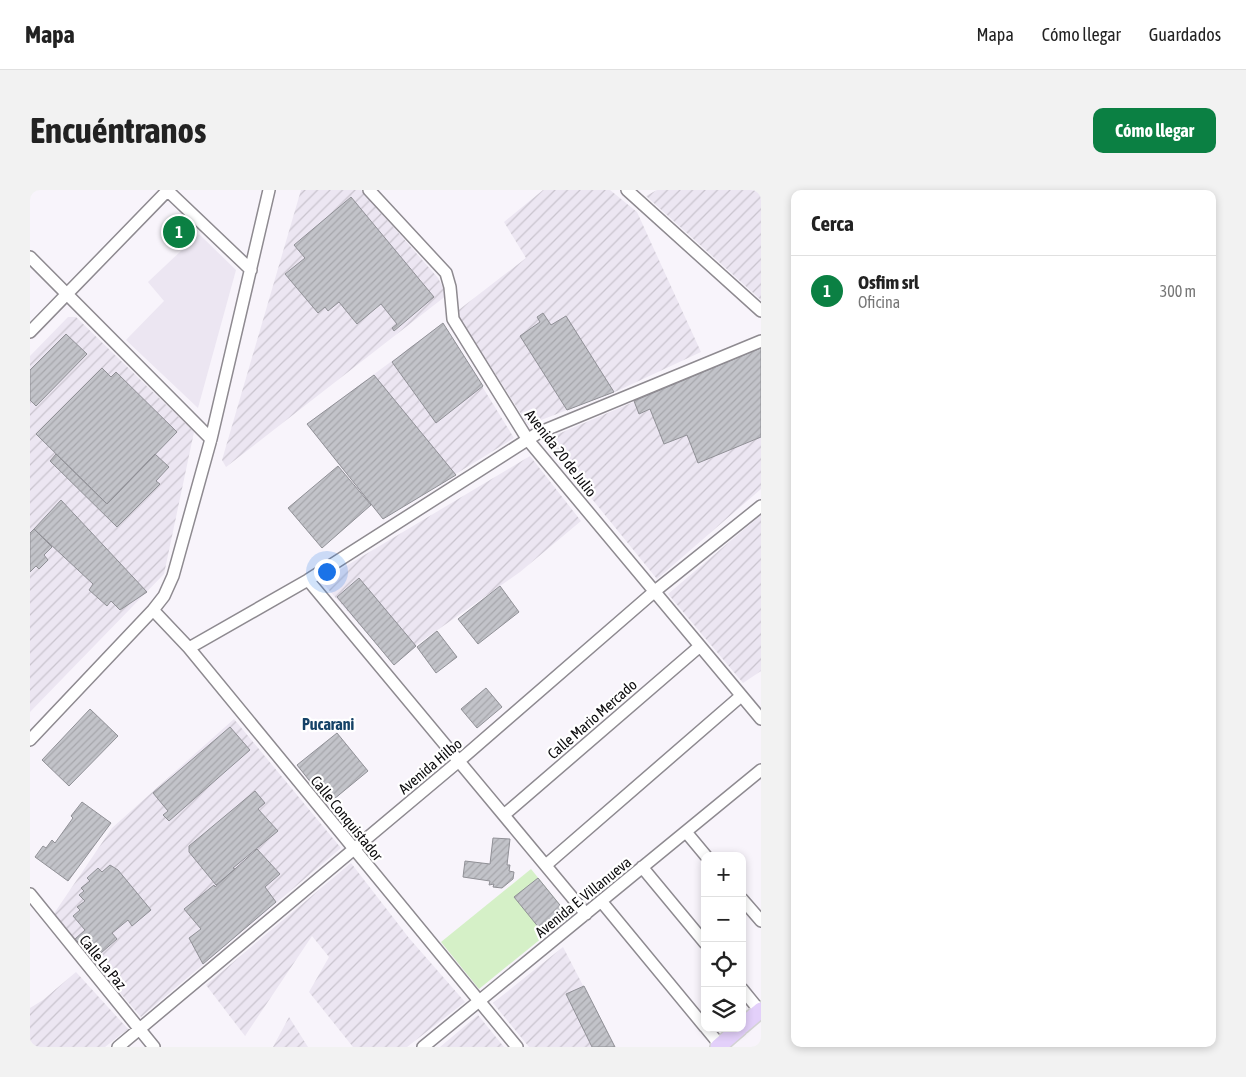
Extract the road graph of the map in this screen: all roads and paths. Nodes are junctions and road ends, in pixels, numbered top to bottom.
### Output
1 (167, 190) edge
2 (269, 190) edge
3 (369, 190) edge
4 (627, 190) edge
5 (30, 257) edge
6 (251, 270) junction
7 (67, 294) junction
8 (761, 311) edge
9 (30, 332) edge
10 (761, 341) edge
11 (212, 439) junction
12 (528, 440) junction
13 (761, 506) edge
14 (308, 580) junction
15 (655, 590) junction
16 (153, 610) junction
17 (700, 646) junction
18 (189, 648) junction
19 (741, 696) junction
20 (761, 719) edge
21 (30, 740) edge
22 (459, 761) junction
23 (761, 770) edge
24 (504, 815) junction
25 (686, 832) junction
26 (354, 850) junction
27 (703, 852) edge
28 (546, 865) junction
29 (642, 867) junction
30 (30, 894) edge
31 (601, 901) junction
32 (746, 904) edge
33 (586, 914) junction
34 (761, 921) edge
35 (704, 942) edge
36 (746, 994) edge
37 (479, 1001) junction
38 (761, 1011) edge
39 (701, 1022) edge
40 (746, 1023) edge
41 (138, 1029) junction
42 (709, 1032) edge
43 (735, 1032) edge
44 (719, 1046) edge
45 (118, 1047) edge
46 (154, 1047) edge
47 (423, 1047) edge
48 (517, 1047) edge

1 - 6 street
1 - 7 street
2 - 6 street
3 - 12 street, Avenida 20 de Julio
4 - 8 street
5 - 7 street
6 - 11 street
7 - 9 street
7 - 11 street
10 - 12 street
11 - 16 street
12 - 14 street
12 - 15 street, Avenida 20 de Julio
13 - 15 street, Avenida Hilbo
14 - 18 street
14 - 22 street
15 - 17 street, Avenida 20 de Julio
15 - 22 street, Avenida Hilbo
16 - 18 street, Calle Conquistador
16 - 21 street
17 - 19 street, Avenida 20 de Julio
17 - 24 street, Calle Mario Mercado
18 - 26 street, Calle Conquistador
19 - 20 street, Avenida 20 de Julio
19 - 28 street
22 - 24 street
22 - 26 street, Avenida Hilbo
23 - 25 street, Avenida E. Villanueva
24 - 28 street
25 - 27 street
25 - 29 street, Avenida E. Villanueva
26 - 37 street, Calle Conquistador
26 - 41 street, Avenida Hilbo
28 - 33 street
29 - 31 street, Avenida E. Villanueva
29 - 35 street
30 - 41 street, Calle La Paz
31 - 33 street, Avenida E. Villanueva
31 - 39 street
32 - 34 street
33 - 37 street, Avenida E. Villanueva
36 - 38 street
37 - 47 street, Avenida E. Villanueva
37 - 48 street, Calle Conquistador
38 - 40 main road
41 - 45 street, Avenida Hilbo
41 - 46 street, Calle La Paz
42 - 44 street
43 - 44 main road

